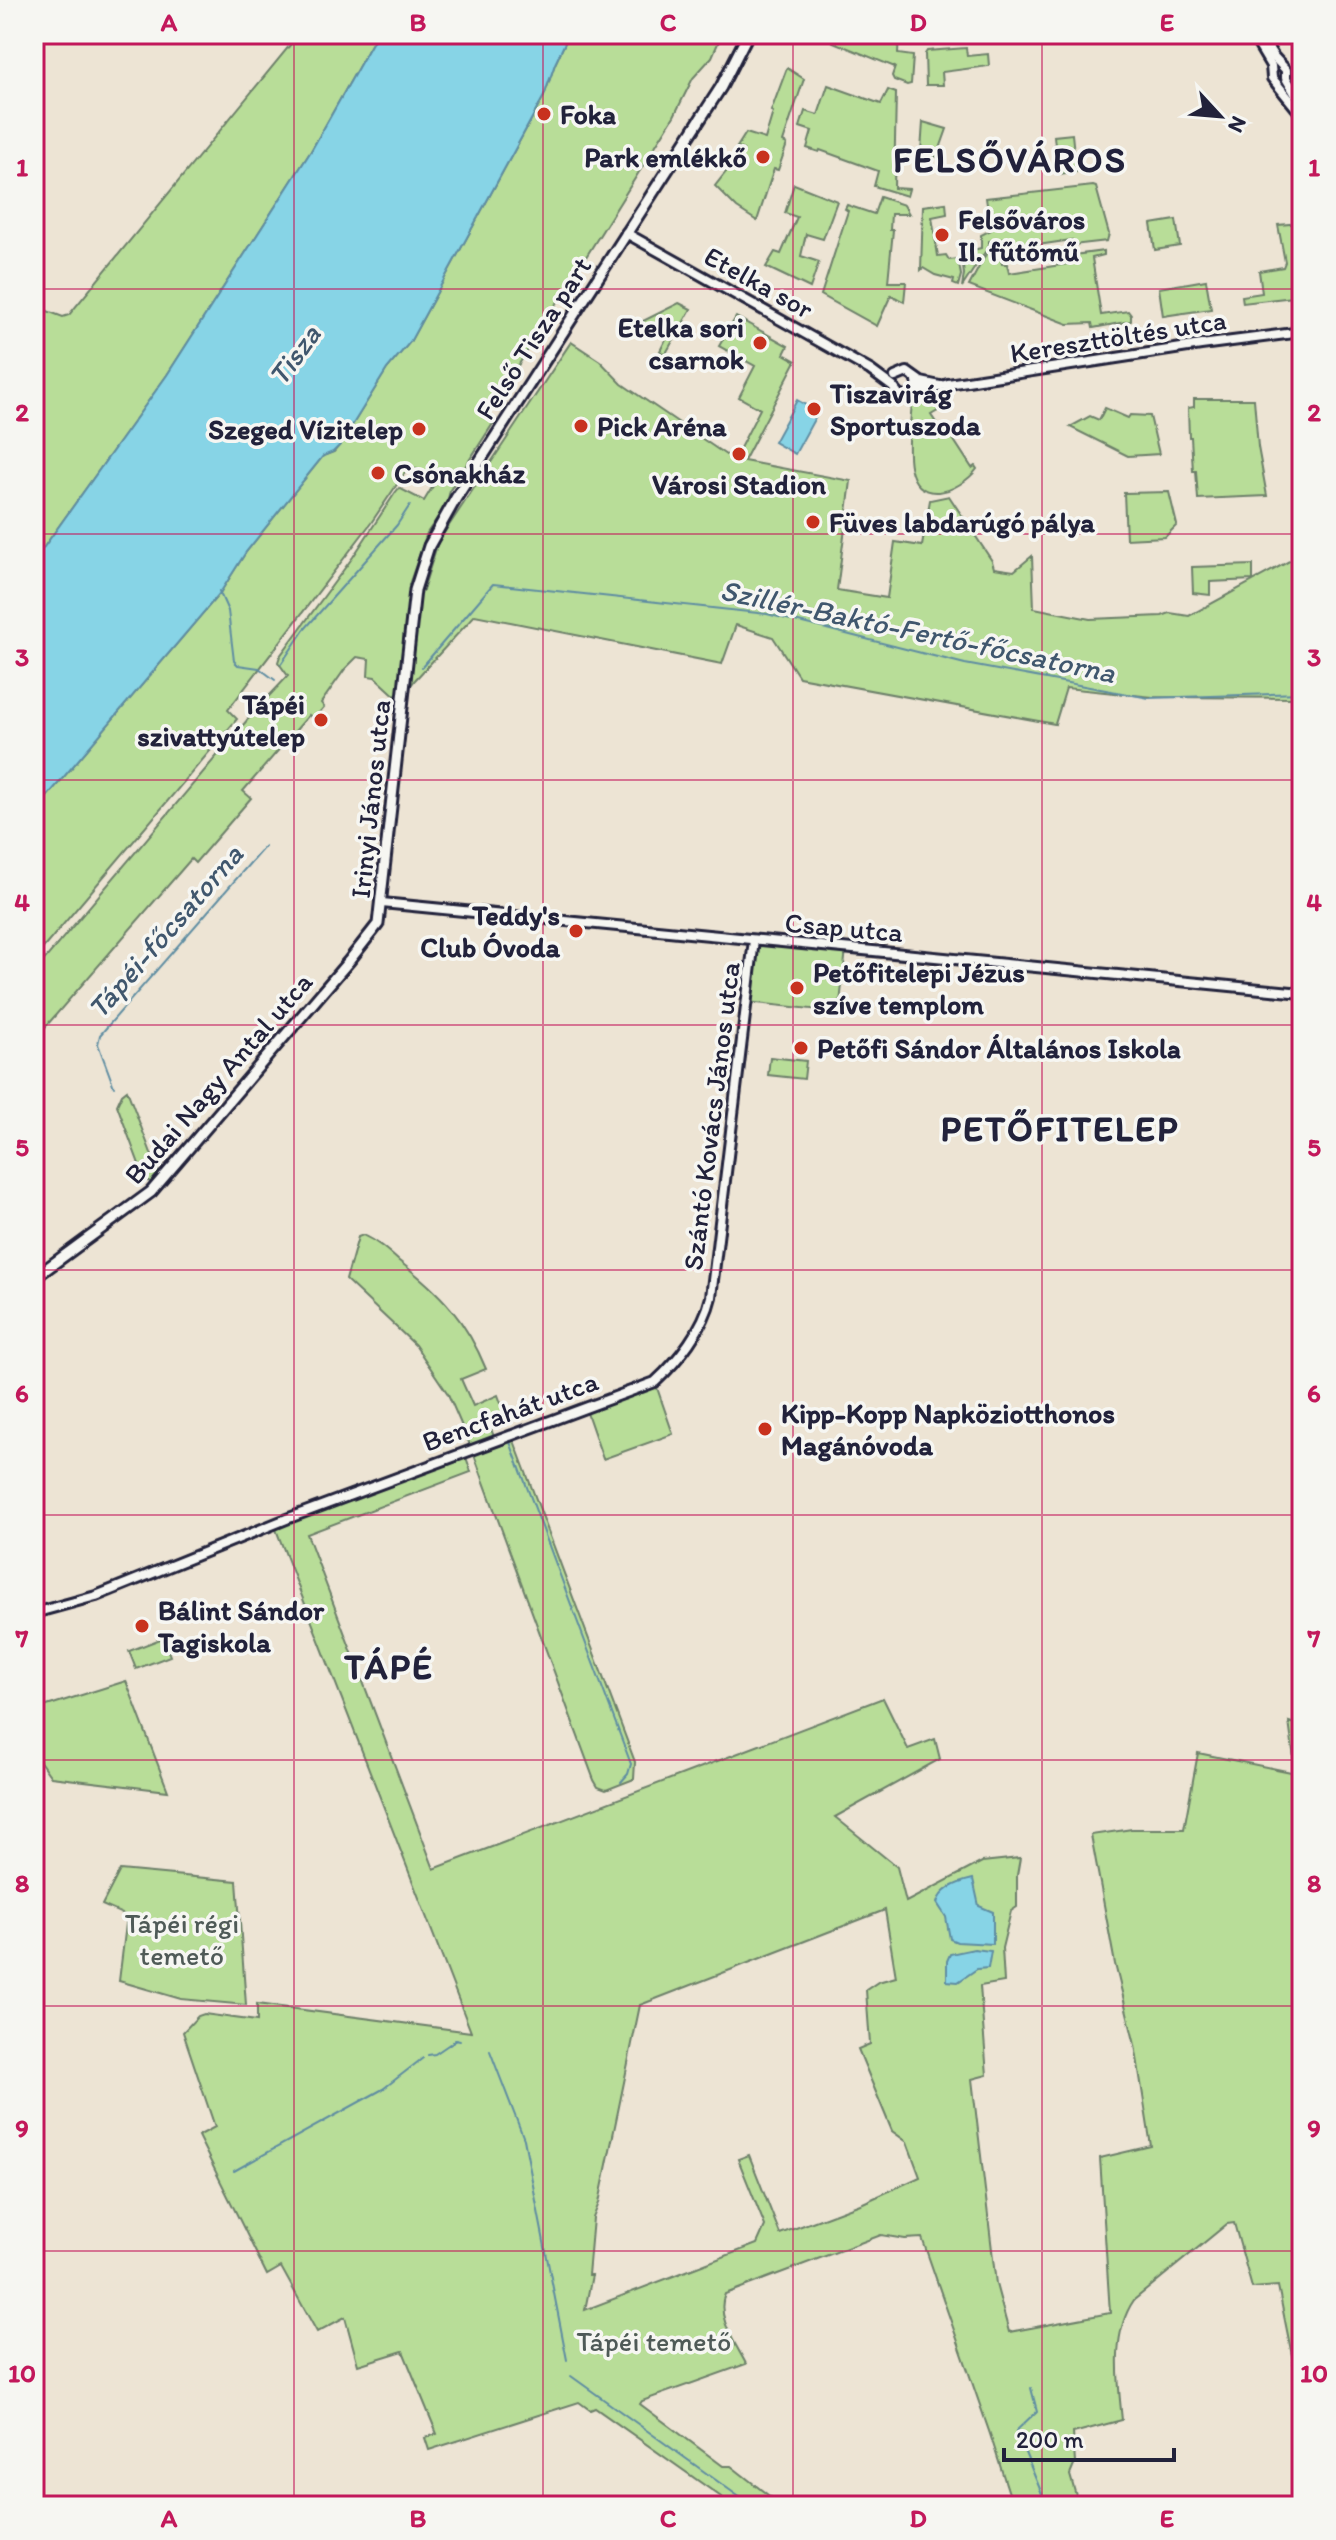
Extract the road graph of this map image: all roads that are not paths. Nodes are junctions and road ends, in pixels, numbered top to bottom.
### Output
1 (748, 34) edge
2 (1252, 34) edge
3 (1259, 34) edge
4 (1276, 68) junction
5 (1282, 79) junction
6 (1302, 105) edge
7 (1302, 115) edge
8 (626, 233) junction
9 (1302, 332) edge
10 (870, 370) junction
11 (895, 377) junction
12 (917, 385) junction
13 (893, 387) junction
14 (405, 684) joint
15 (382, 903) junction
16 (379, 919) joint
17 (754, 940) junction
18 (1302, 993) edge
19 (34, 1278) edge
20 (711, 1297) joint
21 (34, 1613) edge

1 - 8 main road, Felső Tisza part
2 - 4 street
3 - 4 street
4 - 5 street
4 - 5 street
5 - 6 street
5 - 7 street
8 - 10 street, Etelka sor
8 - 14 main road, Felső Tisza part
9 - 12 street, Kereszttöltés utca
10 - 11 street, Etelka sor
10 - 13 street, Etelka sor
11 - 12 street
11 - 13 street
12 - 13 street
14 - 15 main road, Irinyi János utca
15 - 16 main road, Irinyi János utca
15 - 17 street, Csap utca
16 - 19 main road, Budai Nagy Antal utca
17 - 18 street, Csap utca
17 - 20 street, Szántó Kovács János utca
20 - 21 street, Bencfahát utca

